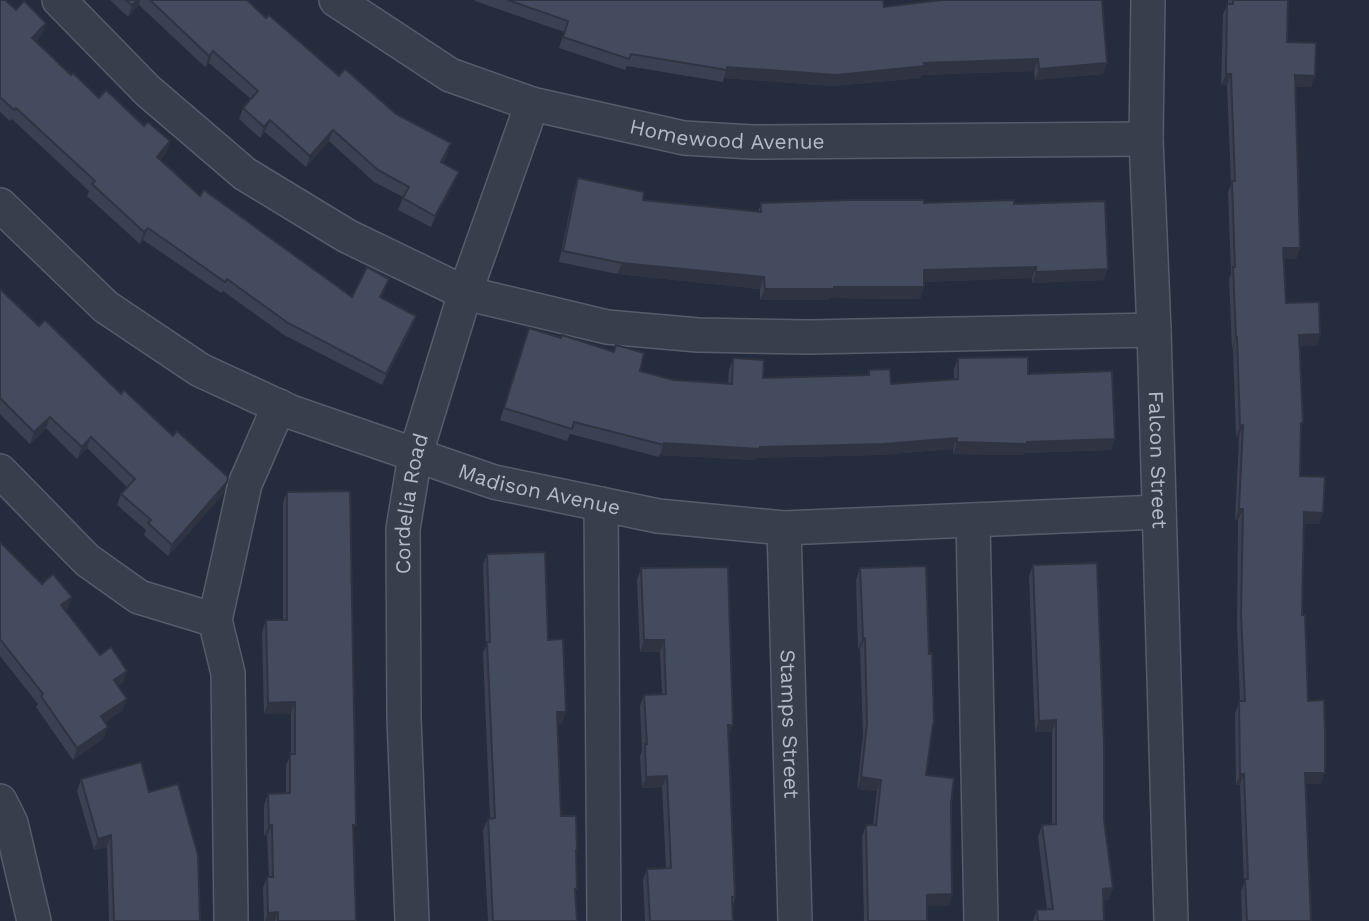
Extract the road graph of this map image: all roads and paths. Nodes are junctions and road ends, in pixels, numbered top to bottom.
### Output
1 (59, 0) edge
2 (337, 0) edge
3 (1148, 0) edge
4 (532, 104) junction
5 (1146, 139) junction
6 (0, 205) edge
7 (465, 293) junction
8 (1154, 330) junction
9 (279, 406) junction
10 (415, 456) junction
11 (0, 471) edge
12 (601, 504) junction
13 (1159, 512) junction
14 (973, 520) junction
15 (784, 528) junction
16 (215, 620) junction
17 (0, 801) edge
18 (34, 921) edge
19 (231, 921) edge
20 (412, 921) edge
21 (604, 921) edge
22 (795, 921) edge
23 (981, 921) edge
24 (1171, 921) edge

1 - 7 street
2 - 4 street, Homewood Avenue
3 - 5 street, Falcon Street
4 - 5 street, Homewood Avenue
4 - 7 street, Cordelia Road
5 - 8 street, Falcon Street
6 - 9 street, Madison Avenue
7 - 8 street
7 - 10 street, Cordelia Road
8 - 13 street, Falcon Street
9 - 10 street, Madison Avenue
9 - 16 street
10 - 12 street, Madison Avenue
10 - 20 street, Cordelia Road
11 - 16 street
12 - 15 street, Madison Avenue
12 - 21 street
13 - 14 street, Madison Avenue
13 - 24 street, Falcon Street
14 - 15 street, Madison Avenue
14 - 23 street
15 - 22 street, Stamps Street
16 - 19 street
17 - 18 street

